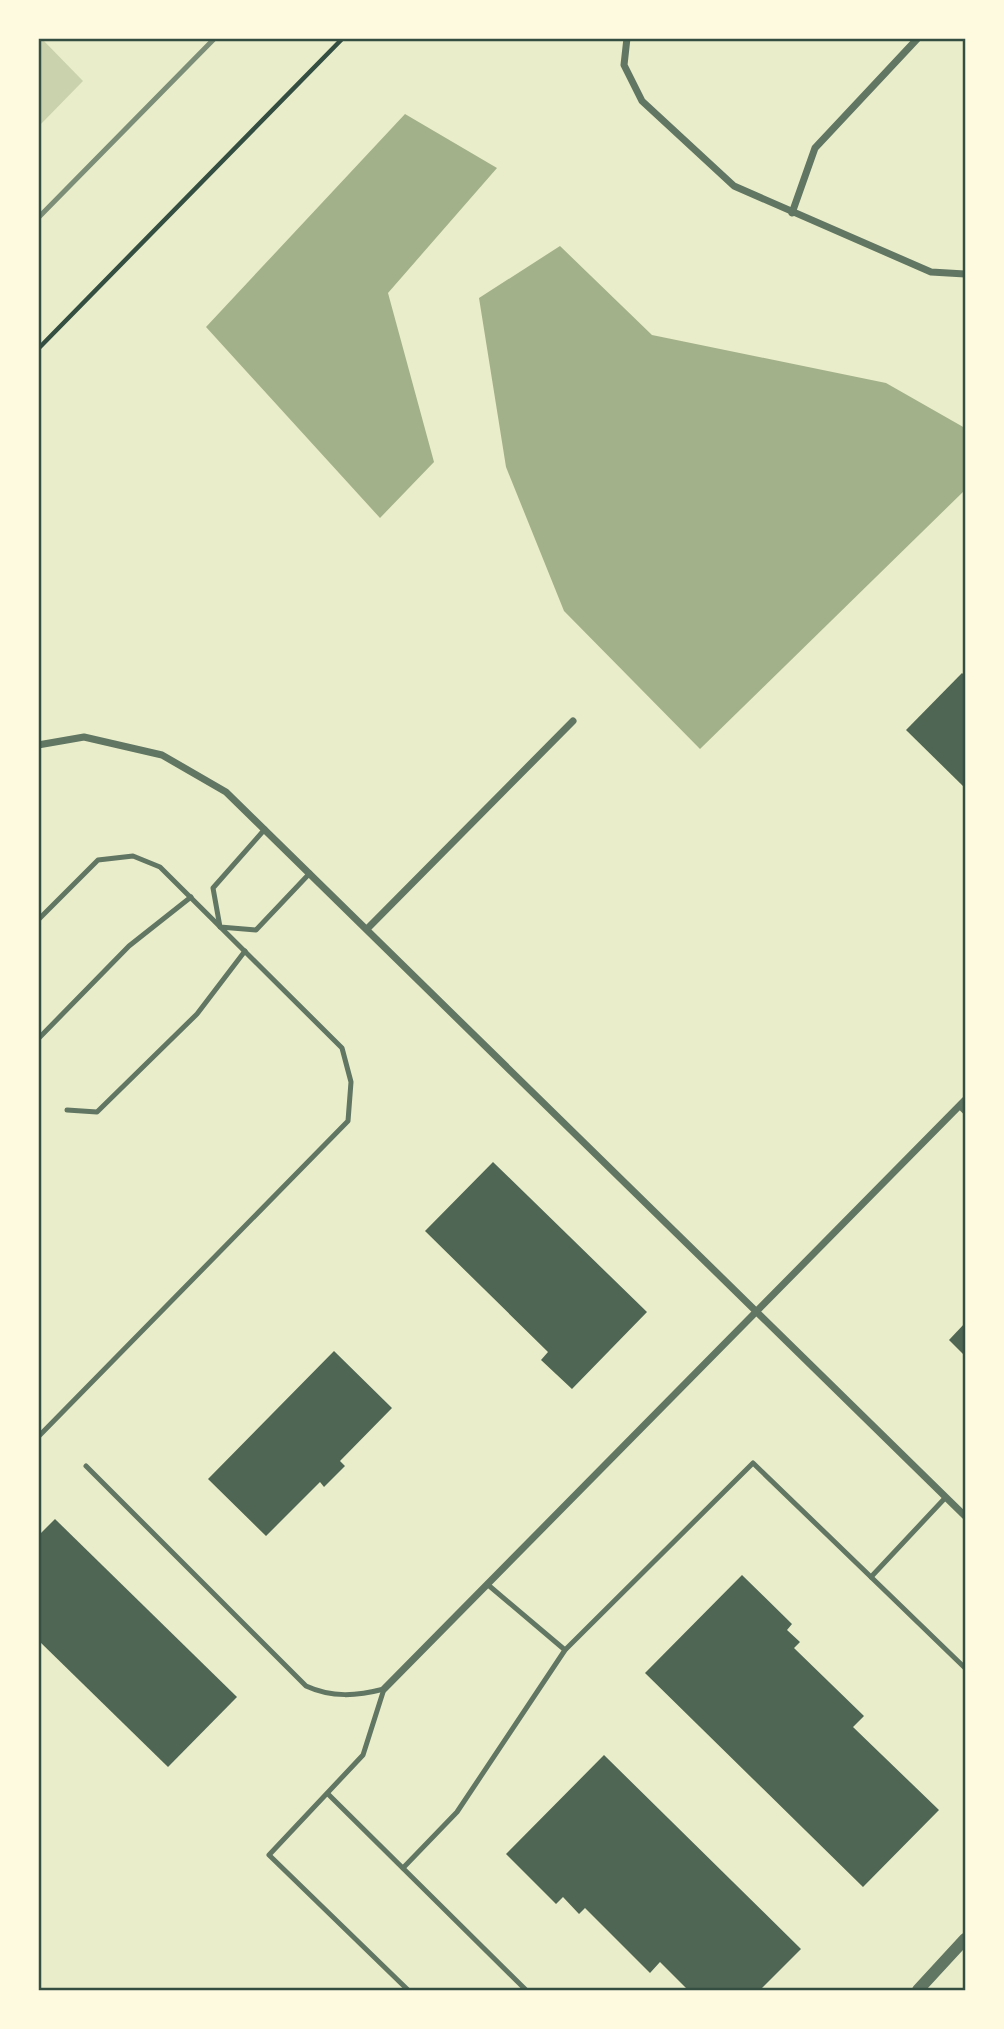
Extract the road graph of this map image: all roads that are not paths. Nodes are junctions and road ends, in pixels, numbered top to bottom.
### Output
1 (627, 38) edge
2 (918, 38) edge
3 (792, 213) junction
4 (965, 274) edge
5 (573, 721) dead end
6 (38, 745) edge
7 (265, 830) junction
8 (310, 873) junction
9 (191, 897) junction
10 (38, 920) edge
11 (220, 927) junction
12 (368, 929) junction
13 (245, 951) junction
14 (38, 1039) edge
15 (963, 1106) edge
16 (67, 1111) dead end
17 (758, 1311) junction
18 (38, 1437) edge
19 (86, 1466) dead end
20 (946, 1497) junction
21 (965, 1516) edge
22 (871, 1577) junction
23 (488, 1584) junction
24 (565, 1650) junction
25 (965, 1668) edge
26 (384, 1689) junction
27 (328, 1794) junction
28 (403, 1868) junction
29 (965, 1940) edge
30 (408, 1990) edge
31 (526, 1990) edge
32 (918, 1990) edge

1 - 3 street
2 - 3 street
3 - 4 street
5 - 12 street
6 - 7 street
7 - 8 street
7 - 11 lane
8 - 11 lane
8 - 12 street
9 - 10 lane
9 - 11 lane
9 - 14 lane
11 - 13 lane
12 - 17 street
13 - 16 lane
13 - 18 lane
15 - 17 street
17 - 20 street
17 - 23 street
19 - 26 lane
20 - 21 street
20 - 22 lane
22 - 24 lane
22 - 25 lane
23 - 24 lane
23 - 26 street
24 - 28 lane
26 - 27 lane
27 - 28 lane
27 - 30 lane
28 - 31 lane
29 - 32 street

